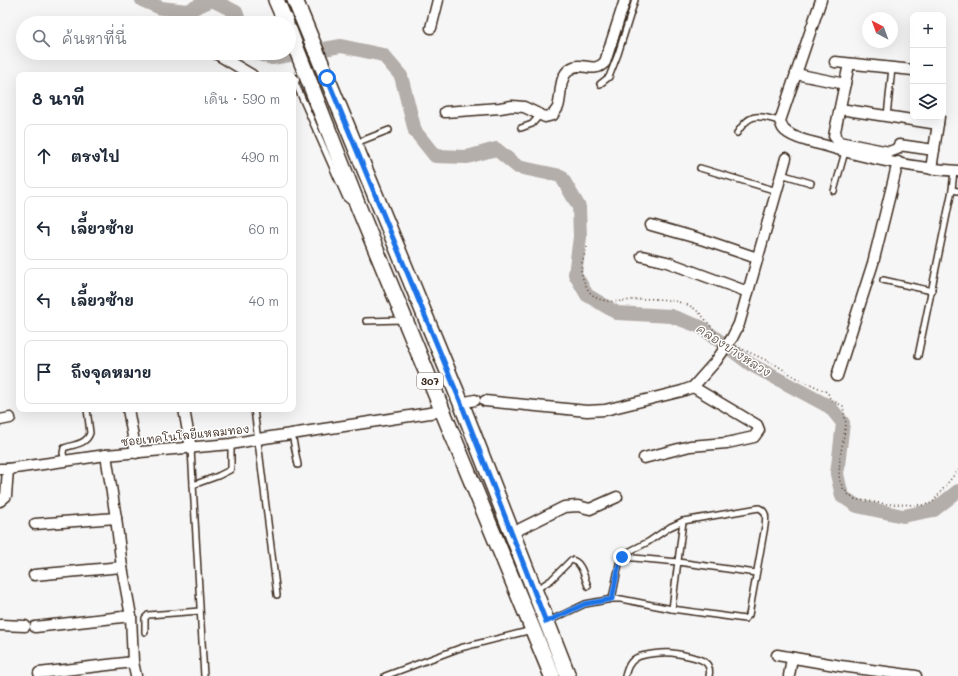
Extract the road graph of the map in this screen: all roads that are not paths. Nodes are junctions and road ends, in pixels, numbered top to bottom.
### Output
1 (276, 0) edge
2 (295, 0) edge
3 (438, 0) edge
4 (625, 0) edge
5 (635, 0) edge
6 (821, 0) edge
7 (283, 16) edge
8 (431, 28) dead end
9 (296, 47) edge
10 (227, 60) edge
11 (835, 62) dead end
12 (849, 64) junction
13 (892, 68) junction
14 (910, 70) edge
15 (247, 72) edge
16 (796, 74) junction
17 (600, 84) dead end
18 (845, 84) junction
19 (296, 85) edge
20 (840, 109) junction
21 (445, 112) dead end
22 (540, 115) junction
23 (887, 116) junction
24 (910, 118) edge
25 (938, 120) edge
26 (780, 121) junction
27 (521, 128) dead end
28 (389, 130) dead end
29 (737, 133) dead end
30 (354, 144) junction
31 (934, 150) junction
32 (845, 152) junction
33 (786, 158) dead end
34 (898, 162) junction
35 (700, 168) dead end
36 (931, 169) junction
37 (956, 171) edge
38 (781, 174) junction
39 (811, 182) dead end
40 (952, 190) junction
41 (776, 191) junction
42 (834, 191) dead end
43 (958, 191) edge
44 (360, 211) junction
45 (651, 225) dead end
46 (642, 256) dead end
47 (757, 258) junction
48 (883, 280) dead end
49 (932, 291) junction
50 (748, 292) junction
51 (405, 320) junction
52 (366, 321) dead end
53 (918, 356) dead end
54 (837, 376) dead end
55 (693, 387) junction
56 (474, 402) junction
57 (443, 411) junction
58 (87, 412) edge
59 (129, 412) edge
60 (185, 412) edge
61 (254, 412) edge
62 (10, 418) dead end
63 (0, 420) edge
64 (292, 434) junction
65 (258, 439) junction
66 (230, 444) junction
67 (191, 449) junction
68 (136, 453) junction
69 (106, 455) junction
70 (644, 458) dead end
71 (65, 461) junction
72 (298, 465) dead end
73 (4, 469) edge
74 (193, 485) junction
75 (617, 497) dead end
76 (0, 501) edge
77 (116, 518) junction
78 (683, 521) junction
79 (35, 524) dead end
80 (512, 533) junction
81 (622, 557) junction
82 (678, 562) junction
83 (122, 567) junction
84 (756, 573) junction
85 (34, 575) dead end
86 (588, 586) dead end
87 (534, 591) junction
88 (277, 595) dead end
89 (612, 599) junction
90 (672, 609) junction
91 (200, 611) junction
92 (131, 616) junction
93 (546, 622) junction
94 (0, 624) edge
95 (533, 630) junction
96 (145, 632) dead end
97 (777, 655) dead end
98 (792, 658) junction
99 (133, 662) junction
100 (840, 671) edge
101 (38, 672) dead end
102 (888, 674) edge
103 (136, 676) edge
104 (204, 676) edge
105 (385, 676) edge
106 (552, 676) edge
107 (568, 676) edge
108 (625, 676) edge
109 (709, 676) edge
110 (789, 676) edge
111 (916, 676) edge

1 - 7 main road
2 - 30 main road, 307
3 - 8 street
4 - 22 street
5 - 17 lane
6 - 16 street
9 - 44 main road, 307
10 - 15 street
11 - 12 street
12 - 13 street
12 - 18 street
13 - 14 street
13 - 23 lane
16 - 18 street
16 - 26 street
18 - 20 street
19 - 44 lane
20 - 23 street
20 - 31 street
21 - 22 street
22 - 27 lane
23 - 24 street
25 - 31 street
26 - 29 lane
26 - 32 street
28 - 30 lane
30 - 56 main road, 307
31 - 36 street
32 - 34 street
32 - 42 lane
33 - 38 street
34 - 36 street
34 - 54 street
35 - 41 lane
36 - 37 street
37 - 40 lane
38 - 39 lane
38 - 41 street
40 - 43 lane
40 - 49 lane
41 - 47 street
44 - 51 main road, 307
45 - 47 street
46 - 50 street
47 - 50 street
48 - 49 lane
49 - 53 lane
50 - 55 street, bridge
51 - 52 lane
51 - 57 main road, 307
55 - 56 street
55 - 70 street
56 - 80 main road, 307
57 - 64 street, ซอยเทคโนโลยีแหลมทอง
57 - 95 main road, 307
58 - 71 lane
59 - 68 street
60 - 67 street
61 - 65 lane
62 - 63 street
64 - 65 street, ซอยเทคโนโลยีแหลมทอง
64 - 72 lane
65 - 66 street, ซอยเทคโนโลยีแหลมทอง
65 - 88 lane
66 - 67 street, ซอยเทคโนโลยีแหลมทอง
66 - 74 lane
67 - 68 street, ซอยเทคโนโลยีแหลมทอง
67 - 74 lane
68 - 69 street, ซอยเทคโนโลยีแหลมทอง
69 - 71 street, ซอยเทคโนโลยีแหลมทอง
69 - 77 street
71 - 73 street, ซอยเทคโนโลยีแหลมทอง
73 - 76 street
74 - 91 lane
75 - 80 street
77 - 79 street
77 - 83 street
78 - 81 lane
78 - 82 lane
78 - 84 lane
80 - 87 main road, 307
81 - 82 lane
81 - 89 lane
82 - 84 lane
82 - 90 lane
83 - 85 street
83 - 92 street
84 - 90 lane
86 - 87 lane
87 - 93 main road, 307
89 - 90 lane
89 - 93 lane
91 - 96 lane
91 - 104 lane
92 - 94 street
92 - 99 street
93 - 107 main road, 307
95 - 105 lane
95 - 106 main road, 307
97 - 98 street
98 - 100 street
98 - 110 street
99 - 101 street
99 - 103 street
100 - 102 street
102 - 111 street
108 - 109 lane

